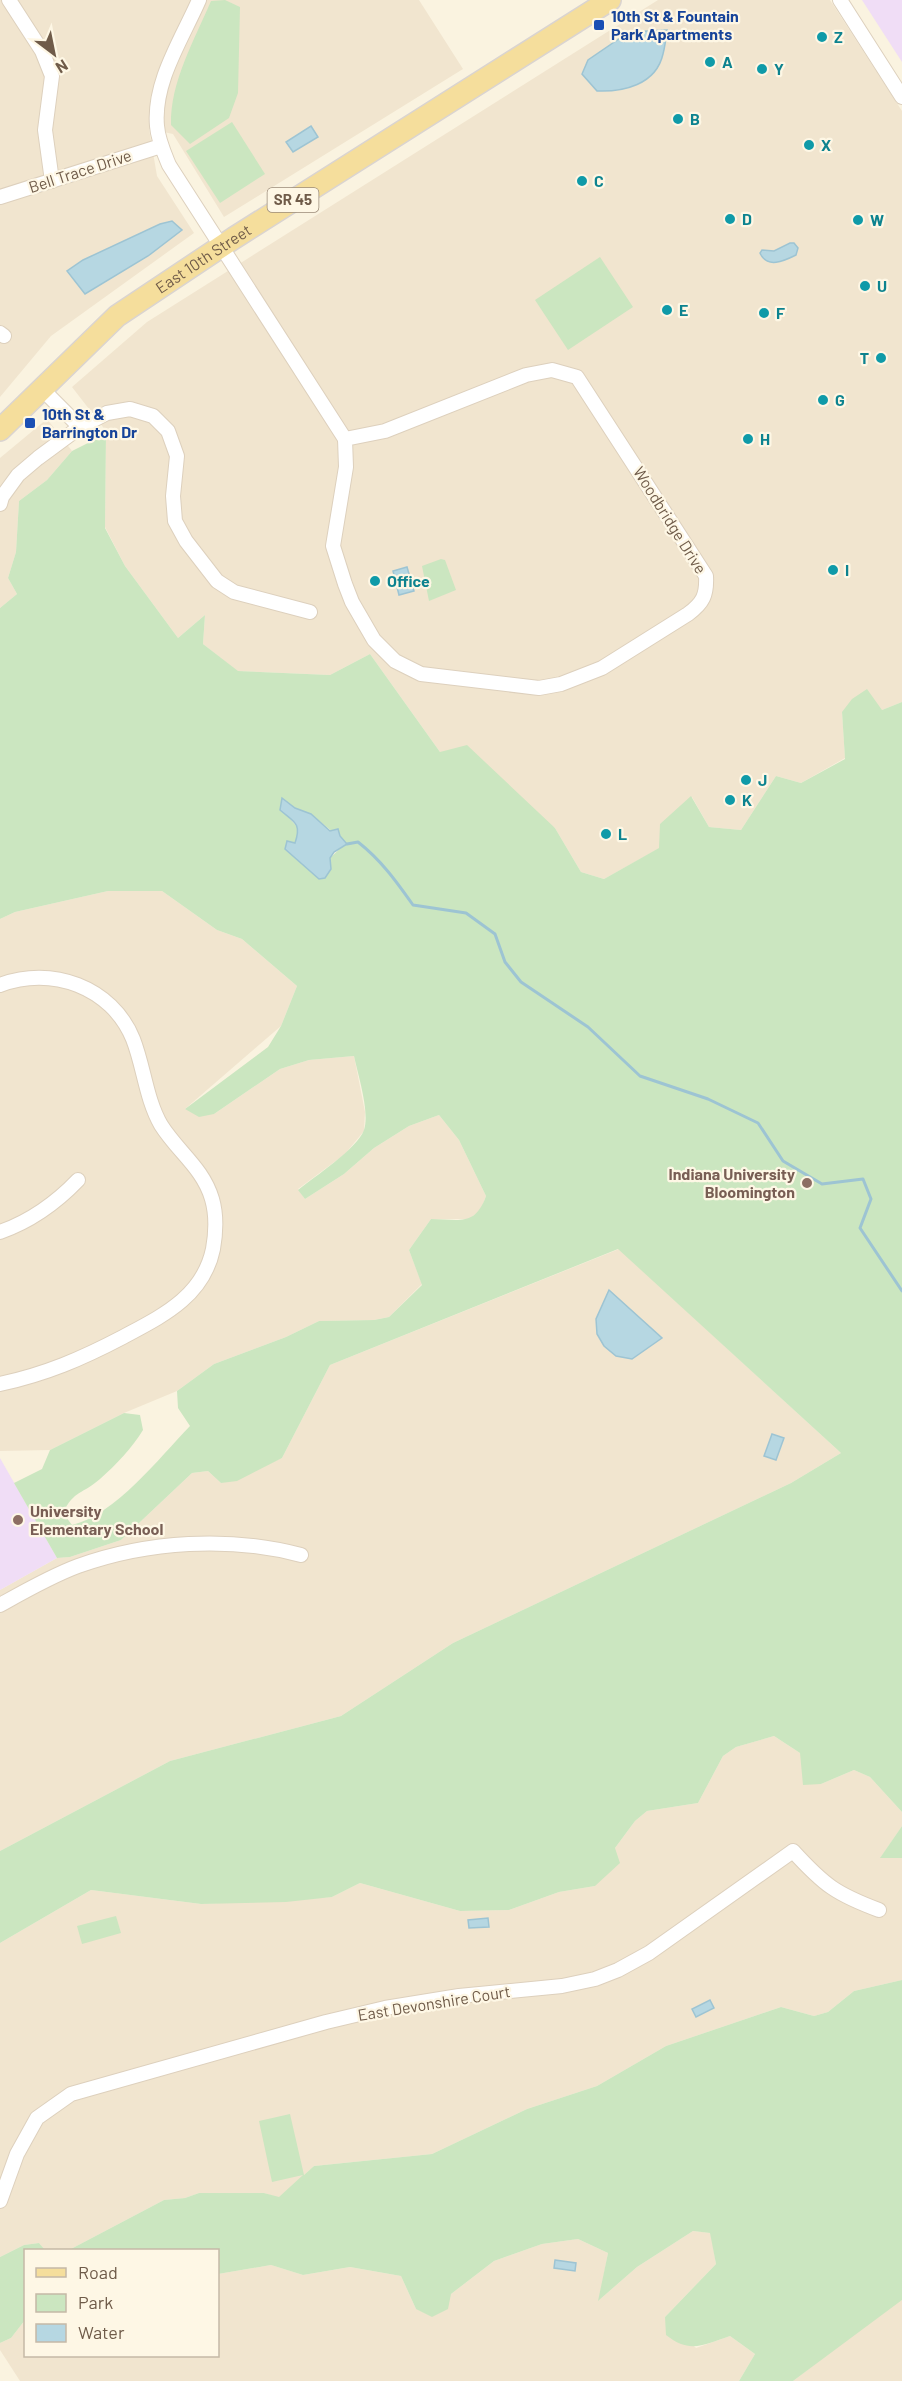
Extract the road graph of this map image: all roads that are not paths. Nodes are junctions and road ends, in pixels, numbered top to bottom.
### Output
1 (9, 0) edge
2 (199, 0) edge
3 (610, 0) edge
4 (840, 0) edge
5 (902, 97) edge
6 (161, 146) junction
7 (52, 181) junction
8 (0, 197) edge
9 (222, 245) junction
10 (42, 389) junction
11 (80, 427) junction
12 (0, 430) edge
13 (345, 439) junction
14 (0, 504) edge
15 (310, 612) dead end
16 (0, 985) edge
17 (78, 1180) dead end
18 (0, 1232) edge
19 (0, 1384) edge
20 (301, 1555) dead end
21 (0, 1605) edge
22 (879, 1910) dead end
23 (0, 2200) edge

1 - 7 street
2 - 6 street
3 - 9 main road, East 10th Street / SR 45
4 - 5 street
6 - 7 street, Bell Trace Drive
6 - 9 street
7 - 8 street, Bell Trace Drive
9 - 10 main road, East 10th Street / SR 45
9 - 13 street
10 - 11 street
10 - 12 main road, East 10th Street / SR 45
11 - 14 street
11 - 15 street
13 - 13 street, Woodbridge Drive
16 - 19 street
17 - 18 street
20 - 21 street
22 - 23 street, East Devonshire Court

